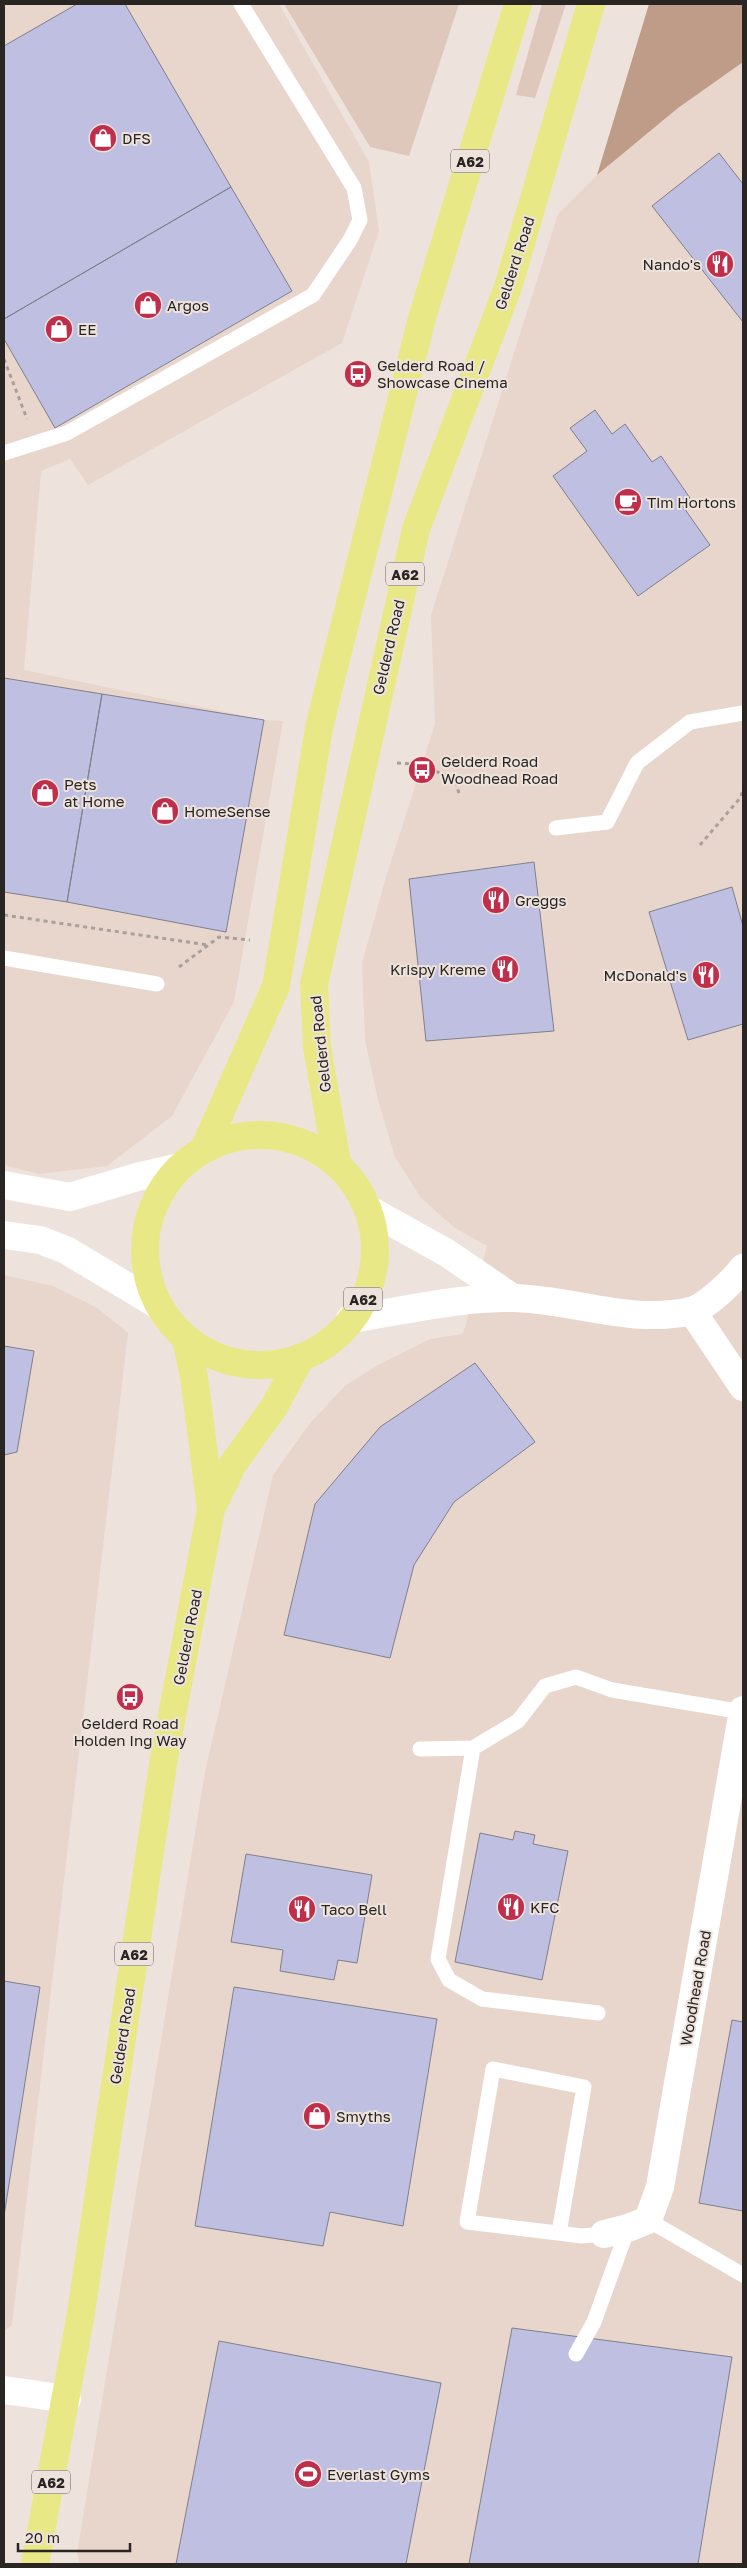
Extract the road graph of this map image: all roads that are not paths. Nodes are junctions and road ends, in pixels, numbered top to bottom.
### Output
1 (241, 4) edge
2 (518, 4) edge
3 (591, 4) edge
4 (4, 453) edge
5 (743, 713) edge
6 (556, 828) dead end
7 (4, 958) edge
8 (157, 984) road end
9 (205, 1147) junction
10 (337, 1163) junction
11 (180, 1168) junction
12 (4, 1185) edge
13 (368, 1209) junction
14 (4, 1234) edge
15 (743, 1268) edge
16 (513, 1298) junction
17 (158, 1305) junction
18 (692, 1311) junction
19 (350, 1319) junction
20 (186, 1339) junction
21 (301, 1357) junction
22 (743, 1387) edge
23 (211, 1509) junction
24 (743, 1711) edge
25 (472, 1748) junction
26 (420, 1749) dead end
27 (598, 2013) dead end
28 (627, 2228) junction
29 (559, 2233) junction
30 (743, 2275) edge
31 (576, 2354) dead end
32 (4, 2390) edge
33 (66, 2400) junction
34 (35, 2564) edge

1 - 4 lane
2 - 9 main road, Gelderd Road / A62
3 - 10 main road, Gelderd Road / A62
5 - 6 lane
7 - 8 lane
9 - 10 main road, Gelderd Road / A62
9 - 11 main road, Gelderd Road / A62
10 - 13 main road, Gelderd Road / A62
11 - 12 street
11 - 17 main road, Gelderd Road / A62
13 - 16 street
13 - 19 main road, Gelderd Road / A62
14 - 17 street
15 - 18 street
16 - 18 street
16 - 19 street
17 - 20 main road, Gelderd Road / A62
18 - 22 street
19 - 21 main road, Gelderd Road / A62
20 - 21 main road, Gelderd Road / A62
20 - 23 main road, Gelderd Road / A62
21 - 23 main road, Gelderd Road / A62
23 - 33 main road, Gelderd Road / A62
24 - 25 lane
24 - 28 street, Woodhead Road
25 - 26 lane
25 - 27 lane
28 - 29 lane
28 - 30 lane
28 - 31 lane
29 - 29 lane
32 - 33 street
33 - 34 main road, Gelderd Road / A62

